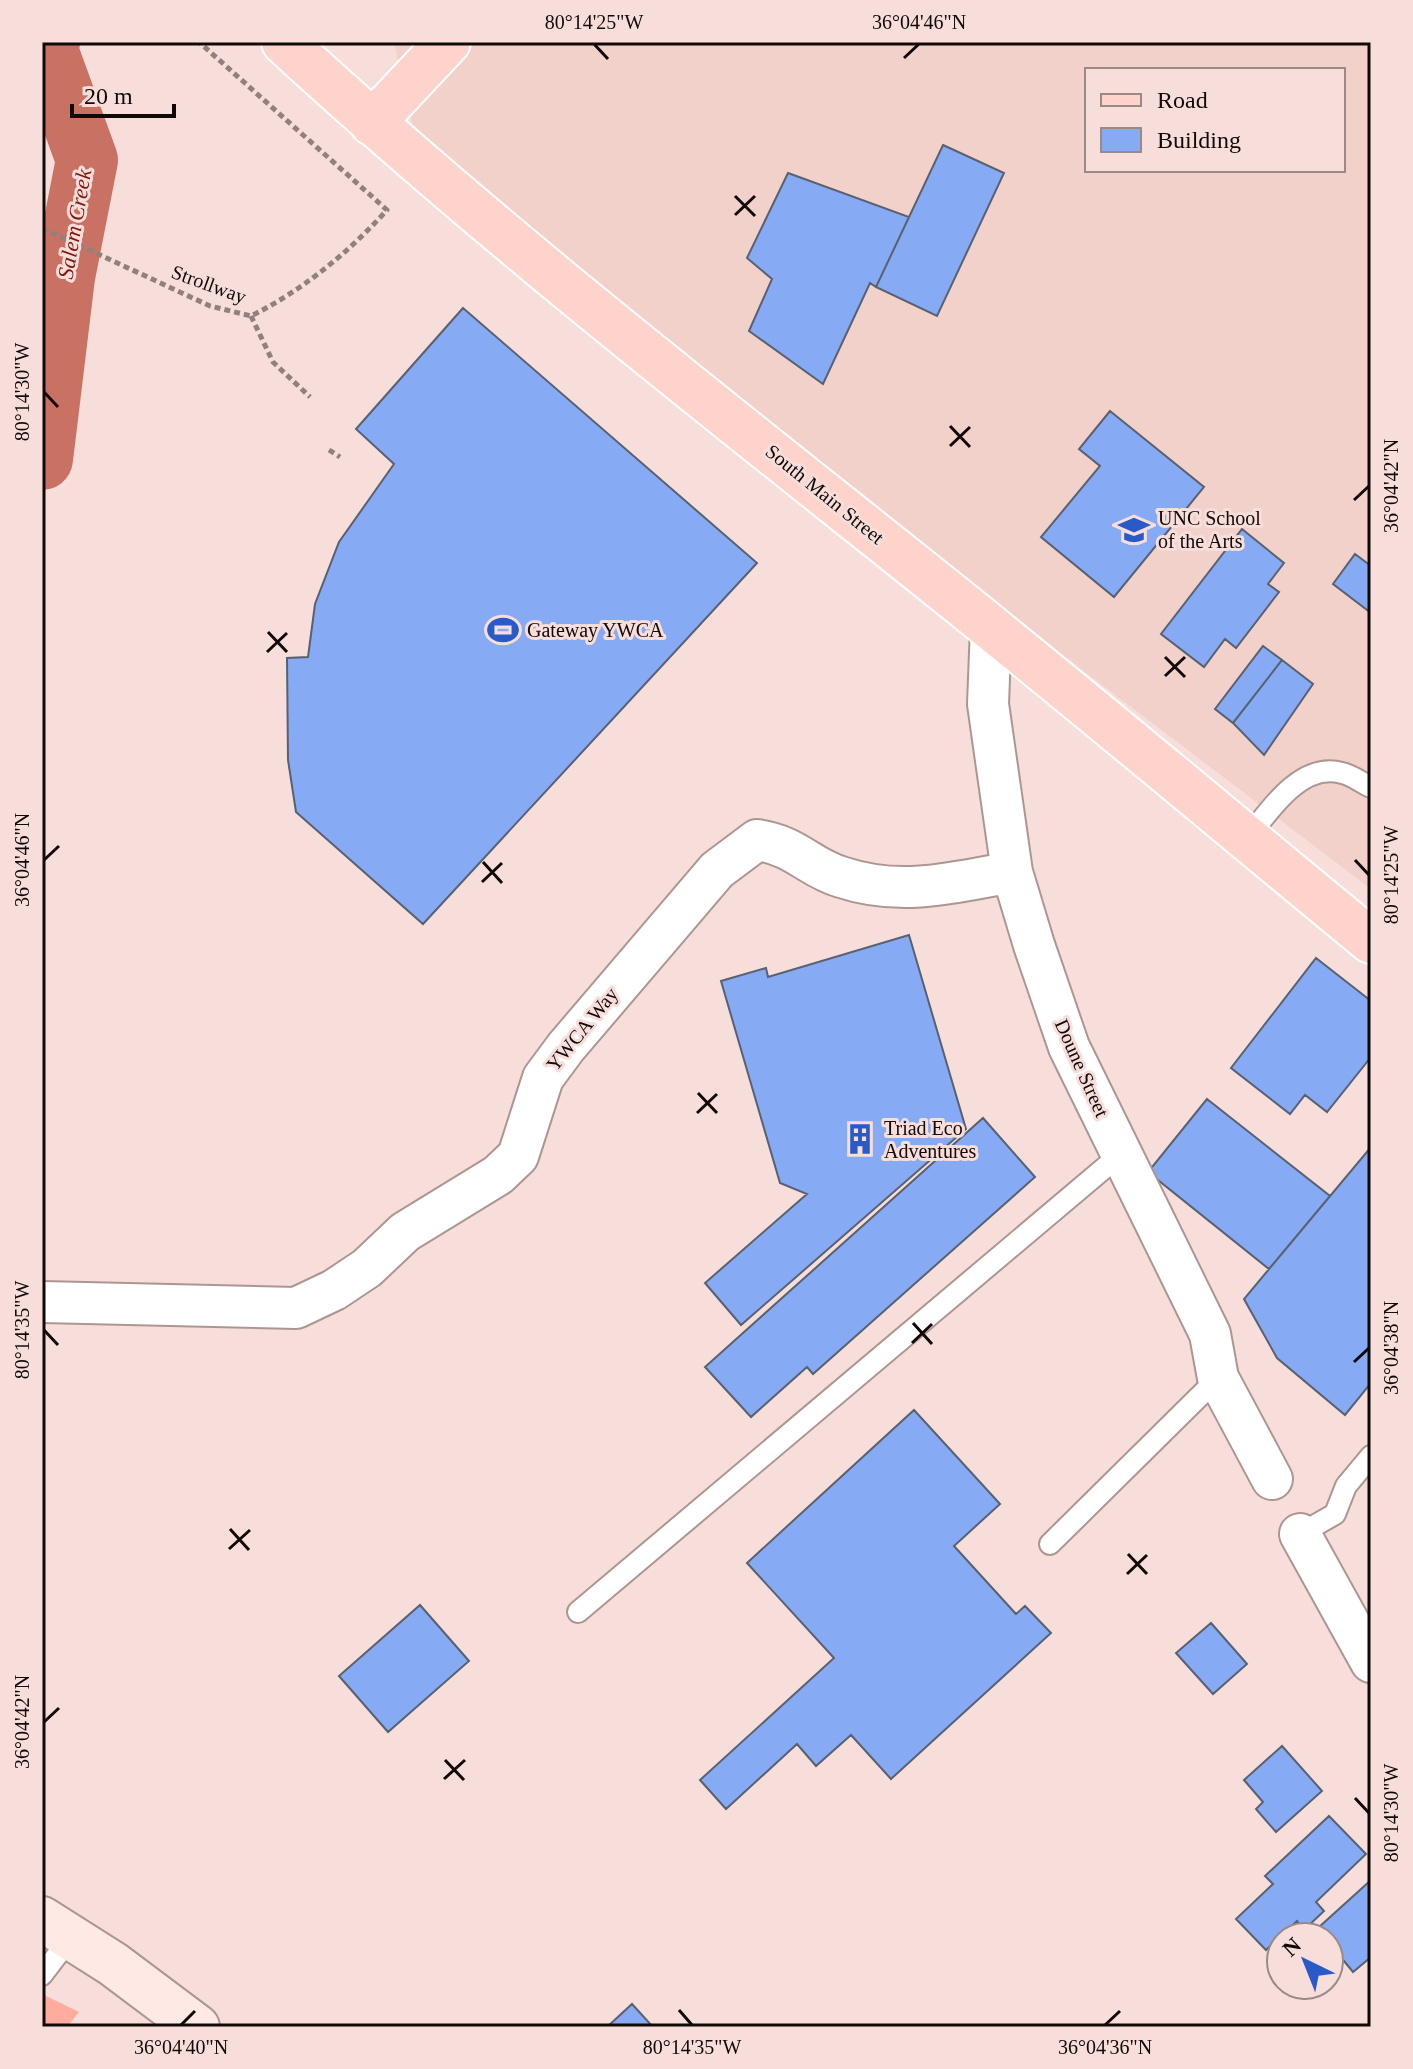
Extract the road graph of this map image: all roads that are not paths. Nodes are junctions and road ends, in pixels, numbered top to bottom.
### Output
1 (284, 42) edge
2 (448, 42) edge
3 (372, 123) junction
4 (991, 627) junction
5 (1371, 787) edge
6 (1247, 839) junction
7 (1012, 872) junction
8 (1371, 941) edge
9 (1121, 1154) junction
10 (42, 1302) edge
11 (1218, 1378) junction
12 (1371, 1456) edge
13 (1272, 1479) dead end
14 (1300, 1534) joint
15 (1050, 1544) dead end
16 (578, 1612) dead end
17 (1371, 1662) edge
18 (56, 1928) edge
19 (42, 1975) edge
20 (197, 2027) edge

1 - 3 main road, South Main Street
2 - 3 main road
3 - 4 main road, South Main Street
4 - 6 main road, South Main Street
4 - 7 street, Doune Street
5 - 6 lane
6 - 8 main road, South Main Street
7 - 9 street, Doune Street
7 - 10 street, YWCA Way
9 - 11 street, Doune Street
9 - 16 lane
11 - 13 street, Doune Street
11 - 15 lane
12 - 14 lane
14 - 17 street
18 - 19 lane
18 - 20 street

